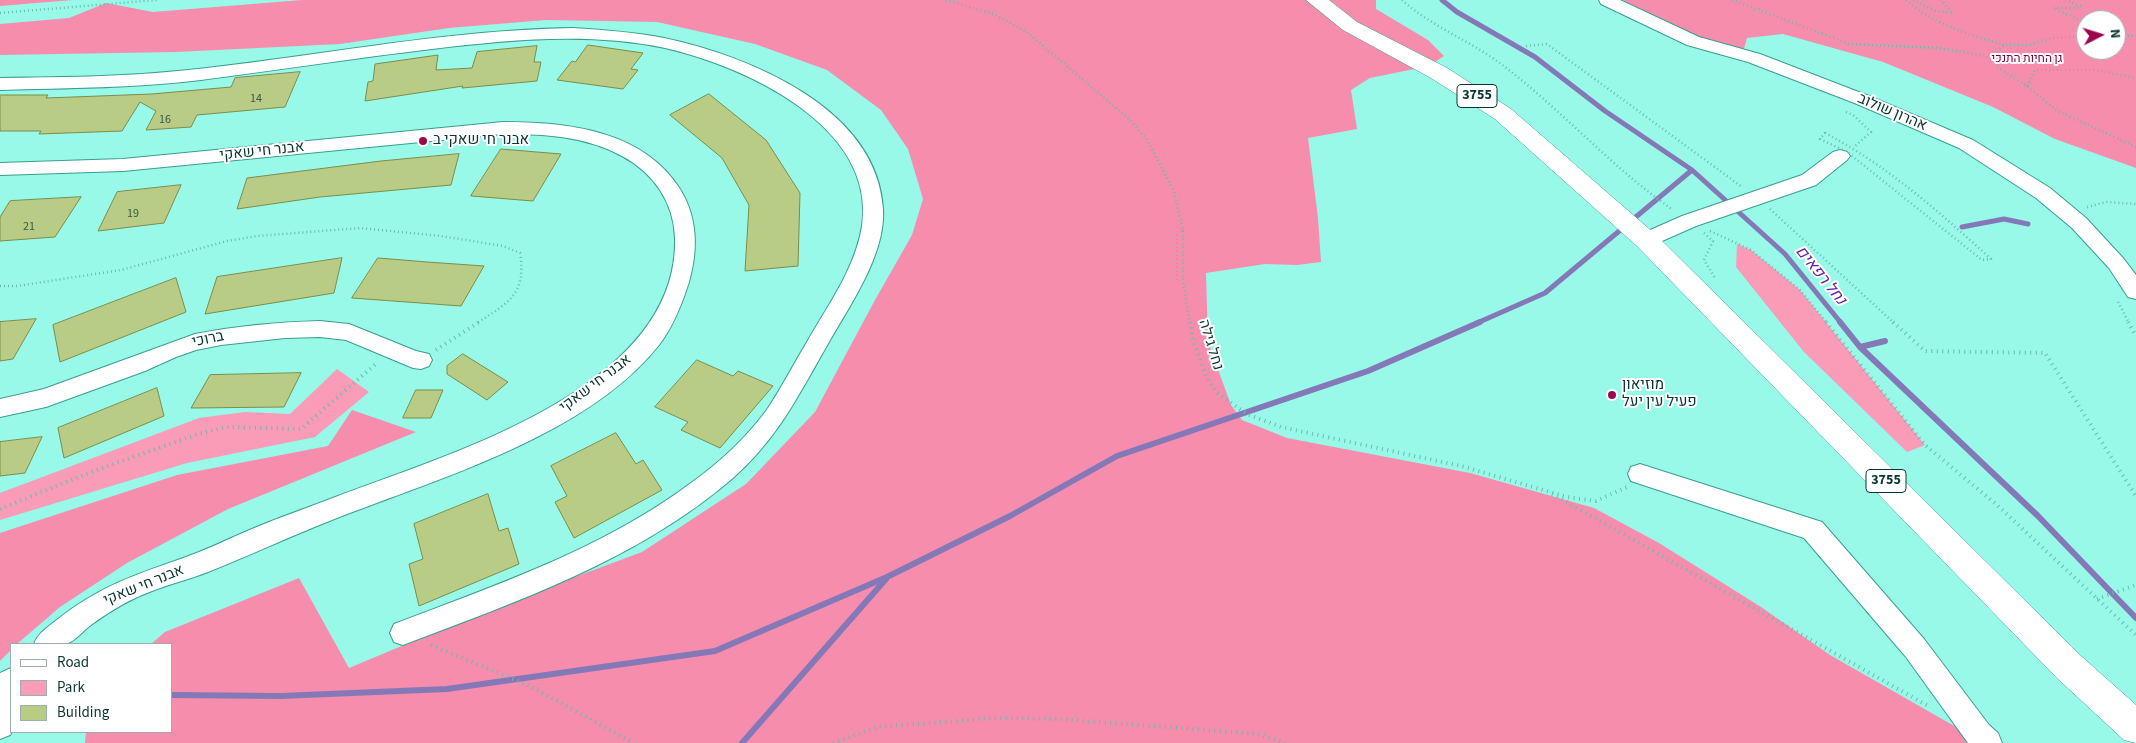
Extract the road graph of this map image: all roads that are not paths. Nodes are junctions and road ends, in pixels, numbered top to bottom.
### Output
1 (1316, 0) edge
2 (1607, 0) edge
3 (0, 84) edge
4 (1844, 154) road end
5 (0, 169) edge
6 (1634, 230) junction
7 (2136, 291) edge
8 (421, 360) road end
9 (0, 408) edge
10 (1640, 474) road end
11 (195, 566) junction
12 (403, 633) road end
13 (48, 643) edge
14 (69, 643) edge
15 (10, 682) edge
16 (0, 696) edge
17 (10, 709) edge
18 (0, 725) edge
19 (2136, 728) edge
20 (1988, 743) edge

1 - 6 main road, 3755
2 - 7 street, אהרון שולוב
3 - 12 street
4 - 6 street
5 - 11 street, אבנר חי שאקי
6 - 19 main road, 3755
8 - 9 street, ברוכי
10 - 20 street
11 - 13 street, אבנר חי שאקי
11 - 14 street, אבנר חי שאקי
15 - 16 street
17 - 18 street

